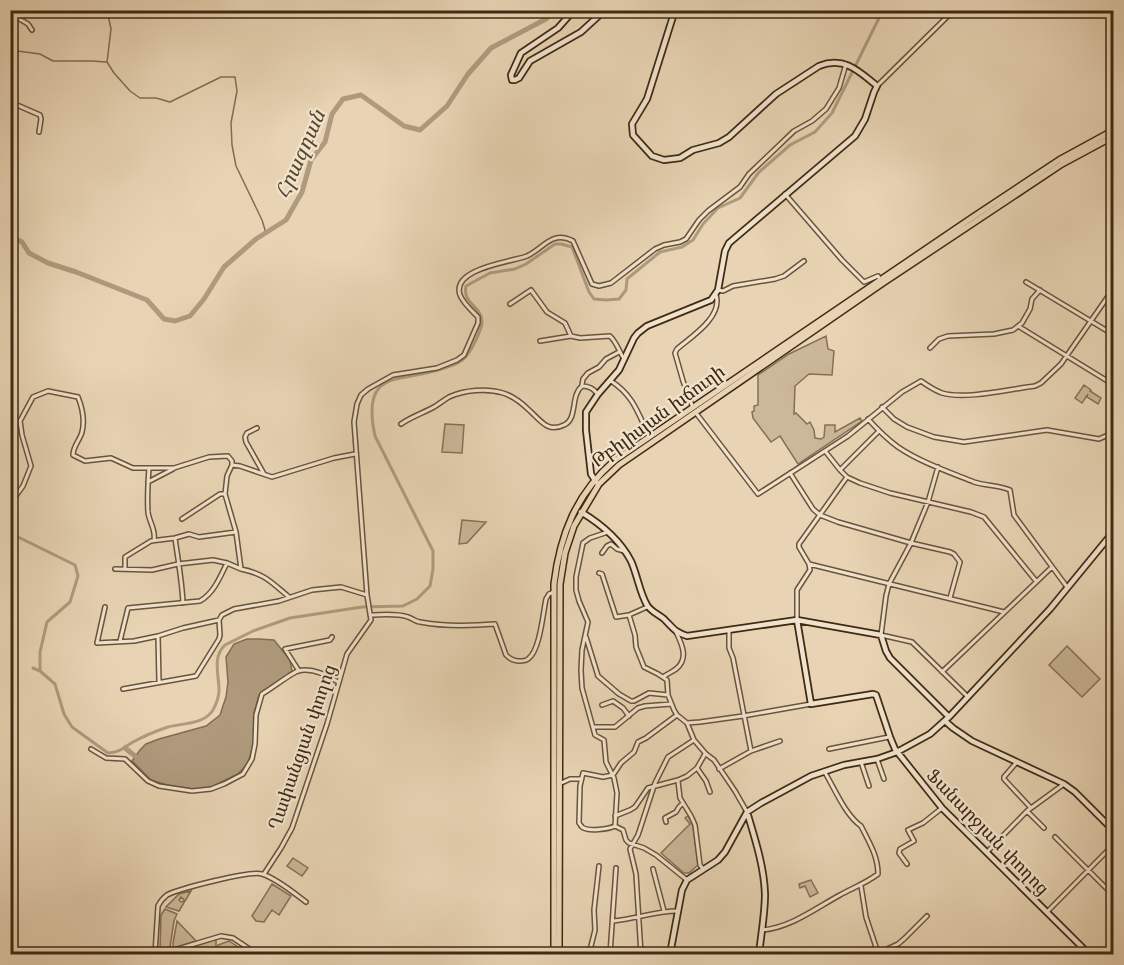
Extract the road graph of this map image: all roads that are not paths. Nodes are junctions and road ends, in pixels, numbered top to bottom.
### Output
1 (17, 10) edge
2 (574, 10) edge
3 (605, 10) edge
4 (675, 10) edge
5 (954, 10) edge
6 (32, 30) dead end
7 (848, 65) junction
8 (877, 86) junction
9 (10, 102) edge
10 (1113, 130) edge
11 (39, 132) dead end
12 (1113, 135) edge
13 (785, 194) junction
14 (804, 261) dead end
15 (880, 279) junction
16 (1026, 282) dead end
17 (1040, 290) junction
18 (1112, 291) edge
19 (717, 292) junction
20 (510, 304) dead end
21 (1090, 321) junction
22 (1018, 326) junction
23 (1113, 335) edge
24 (571, 336) junction
25 (540, 341) dead end
26 (930, 348) dead end
27 (619, 352) junction
28 (1067, 356) junction
29 (624, 359) junction
30 (611, 381) junction
31 (1113, 385) edge
32 (582, 386) junction
33 (598, 394) junction
34 (882, 407) junction
35 (694, 410) junction
36 (868, 419) junction
37 (401, 424) dead end
38 (257, 428) dead end
39 (879, 431) junction
40 (650, 437) junction
41 (1113, 442) edge
42 (825, 451) junction
43 (355, 454) junction
44 (232, 465) junction
45 (938, 467) junction
46 (148, 468) junction
47 (174, 468) junction
48 (840, 470) junction
49 (790, 472) junction
50 (265, 475) junction
51 (848, 477) junction
52 (148, 482) junction
53 (596, 482) junction
54 (225, 494) junction
55 (928, 502) junction
56 (10, 504) edge
57 (581, 512) junction
58 (820, 515) junction
59 (182, 519) dead end
60 (1113, 531) edge
61 (236, 532) junction
62 (608, 532) junction
63 (175, 538) junction
64 (154, 540) junction
65 (911, 543) junction
66 (624, 551) junction
67 (602, 553) dead end
68 (227, 563) junction
69 (178, 564) junction
70 (809, 564) junction
71 (1052, 567) junction
72 (115, 569) dead end
73 (125, 569) junction
74 (241, 569) junction
75 (599, 573) dead end
76 (1036, 581) junction
77 (889, 584) junction
78 (1067, 587) junction
79 (554, 592) junction
80 (289, 597) junction
81 (368, 597) junction
82 (950, 598) junction
83 (183, 603) junction
84 (105, 607) dead end
85 (647, 607) junction
86 (1004, 612) junction
87 (370, 613) junction
88 (629, 615) junction
89 (219, 620) junction
90 (797, 620) junction
91 (729, 630) junction
92 (676, 632) junction
93 (586, 635) junction
94 (158, 636) junction
95 (881, 636) junction
96 (332, 638) dead end
97 (120, 641) junction
98 (299, 671) junction
99 (942, 672) junction
100 (663, 676) junction
101 (159, 682) junction
102 (338, 682) junction
103 (123, 688) dead end
104 (668, 696) junction
105 (968, 697) junction
106 (671, 704) junction
107 (811, 704) junction
108 (602, 705) dead end
109 (677, 715) junction
110 (629, 716) junction
111 (743, 716) junction
112 (947, 719) junction
113 (687, 723) junction
114 (593, 727) junction
115 (557, 734) junction
116 (890, 736) junction
117 (694, 740) junction
118 (780, 741) dead end
119 (91, 749) dead end
120 (829, 749) dead end
121 (751, 751) junction
122 (897, 752) junction
123 (706, 754) junction
124 (877, 759) junction
125 (861, 762) junction
126 (1018, 762) junction
127 (697, 768) junction
128 (719, 769) junction
129 (824, 771) junction
130 (613, 775) junction
131 (581, 779) junction
132 (884, 779) dead end
133 (678, 780) junction
134 (559, 784) junction
135 (1064, 784) junction
136 (869, 786) dead end
137 (654, 787) junction
138 (710, 792) dead end
139 (556, 796) junction
140 (683, 803) junction
141 (942, 808) junction
142 (1031, 808) junction
143 (1027, 811) junction
144 (746, 813) junction
145 (615, 816) junction
146 (666, 822) dead end
147 (615, 826) junction
148 (1044, 828) dead end
149 (1113, 831) edge
150 (1055, 837) dead end
151 (1113, 844) edge
152 (631, 845) junction
153 (987, 853) junction
154 (906, 864) dead end
155 (599, 866) dead end
156 (616, 868) dead end
157 (653, 869) dead end
158 (703, 869) junction
159 (1088, 870) junction
160 (264, 874) junction
161 (687, 880) junction
162 (861, 886) junction
163 (1113, 896) edge
164 (306, 902) dead end
165 (664, 911) junction
166 (677, 911) junction
167 (1047, 912) junction
168 (927, 916) dead end
169 (640, 918) junction
170 (613, 921) junction
171 (762, 930) junction
172 (155, 954) edge
173 (161, 954) edge
174 (258, 954) edge
175 (556, 954) edge
176 (589, 954) edge
177 (610, 954) edge
178 (641, 954) edge
179 (670, 954) edge
180 (758, 954) edge
181 (877, 954) edge
182 (1089, 954) edge

1 - 6 street
2 - 3 street
4 - 7 street
5 - 8 street
7 - 8 street
7 - 43 street
8 - 13 street
9 - 11 street
10 - 15 main road, Թբիլիսյան խճուղի
12 - 35 main road, Թբիլիսյան խճուղի
13 - 15 street
13 - 19 street
14 - 19 street
15 - 35 main road, Թբիլիսյան խճուղի
16 - 17 street
17 - 21 street
17 - 22 street
18 - 21 street
19 - 29 street
19 - 35 street
20 - 24 street
21 - 23 street
21 - 28 street
22 - 26 street
22 - 28 street
24 - 25 street
24 - 27 street
27 - 29 street
27 - 32 street
28 - 31 street
28 - 34 street
29 - 30 street
30 - 33 street
30 - 40 street
32 - 33 street
32 - 37 street
33 - 53 street
34 - 36 street
34 - 41 street
35 - 40 main road, Թբիլիսյան խճուղի
35 - 49 street
35 - 53 main road, Թբիլիսյան խճուղի
36 - 39 street
36 - 42 street
38 - 50 street
39 - 45 street
39 - 48 street
40 - 53 main road, Թբիլիսյան խճուղի
42 - 48 street
42 - 49 street
43 - 50 street
43 - 81 street
44 - 47 street
44 - 50 street
44 - 54 street
45 - 55 street
45 - 71 street
46 - 47 street
46 - 52 street
46 - 56 street
47 - 52 street
48 - 51 street
49 - 58 street
51 - 55 street
51 - 58 street
52 - 64 street
53 - 57 main road, Թբիլիսյան խճուղի
53 - 79 main road, Թբիլիսյան խճուղի
54 - 59 street
54 - 61 street
55 - 65 street
55 - 76 street
57 - 62 street
57 - 115 main road, Թբիլիսյան խճուղի
58 - 65 street
58 - 70 street
60 - 78 street
61 - 63 street
61 - 74 street
62 - 66 street
62 - 93 street
63 - 64 street
63 - 69 street
64 - 73 street
65 - 77 street
65 - 82 street
66 - 67 street
66 - 85 street
68 - 69 street
68 - 74 street
68 - 83 street
69 - 73 street
69 - 83 street
70 - 77 street
70 - 90 street
71 - 76 street
71 - 78 street
72 - 73 street
74 - 80 street
75 - 88 street
76 - 86 street
77 - 82 street
77 - 95 street
78 - 105 street
79 - 87 street
79 - 115 main road, Թբիլիսյան խճուղի
80 - 81 street
80 - 89 street
81 - 87 street
82 - 86 street
83 - 97 street
84 - 97 street
85 - 88 street
85 - 92 street
86 - 99 street
87 - 102 street, Ղափանցյան փողոց
88 - 100 street
89 - 94 street
89 - 101 street
90 - 91 street
90 - 95 street
90 - 107 street
91 - 92 street
91 - 111 street
92 - 100 street
93 - 104 street
93 - 114 street
94 - 97 street
94 - 101 street
95 - 99 street
95 - 112 street
96 - 98 street
98 - 102 street
98 - 119 street
99 - 105 street
100 - 104 street
101 - 103 street
102 - 160 street, Ղափանցյան փողոց
104 - 106 street
105 - 112 street
106 - 109 street
106 - 110 street
107 - 111 street, Ֆանարջյան փողոց
107 - 116 street, Ֆանարջյան փողոց
108 - 110 street
109 - 113 street
109 - 130 street
110 - 114 street
111 - 113 street, Ֆանարջյան փողոց
111 - 121 street
112 - 122 street
112 - 126 street
113 - 117 street
114 - 130 street
115 - 134 main road, Թբիլիսյան խճուղի
115 - 139 main road, Թբիլիսյան խճուղի
116 - 120 street
116 - 122 street, Ֆանարջյան փողոց
117 - 123 street
117 - 137 street
118 - 121 street
121 - 128 street
122 - 124 street
122 - 141 street, Ֆանարջյան փողոց
123 - 127 street
123 - 128 street
124 - 125 street
124 - 132 street
125 - 129 street
125 - 136 street
126 - 135 street
126 - 142 street
127 - 133 street
127 - 138 street
128 - 144 street
129 - 144 street
129 - 162 street
130 - 131 street
130 - 145 street
131 - 134 street
131 - 147 street
133 - 137 street
133 - 140 street
134 - 139 main road, Թբիլիսյան խճուղի
135 - 142 street
135 - 149 street
137 - 145 street
137 - 152 street
139 - 175 main road, Թբիլիսյան խճուղի
140 - 146 street
140 - 158 street
141 - 153 street, Ֆանարջյան փողոց
141 - 154 street
142 - 143 street
143 - 148 street
143 - 153 street
144 - 158 street
144 - 171 street
144 - 180 street
145 - 147 street
147 - 152 street
150 - 159 street
151 - 159 street
152 - 161 street
152 - 169 street
153 - 167 street, Ֆանարջյան փողոց
155 - 176 street
156 - 170 street
157 - 165 street
158 - 161 street
159 - 163 street
159 - 167 street
160 - 164 street
160 - 172 street
161 - 166 street
162 - 171 street
162 - 181 street
165 - 166 street
165 - 169 street
166 - 179 street
167 - 182 street, Ֆանարջյան փողոց
168 - 181 street
169 - 170 street
169 - 178 street
170 - 177 street
171 - 180 street
173 - 174 street

